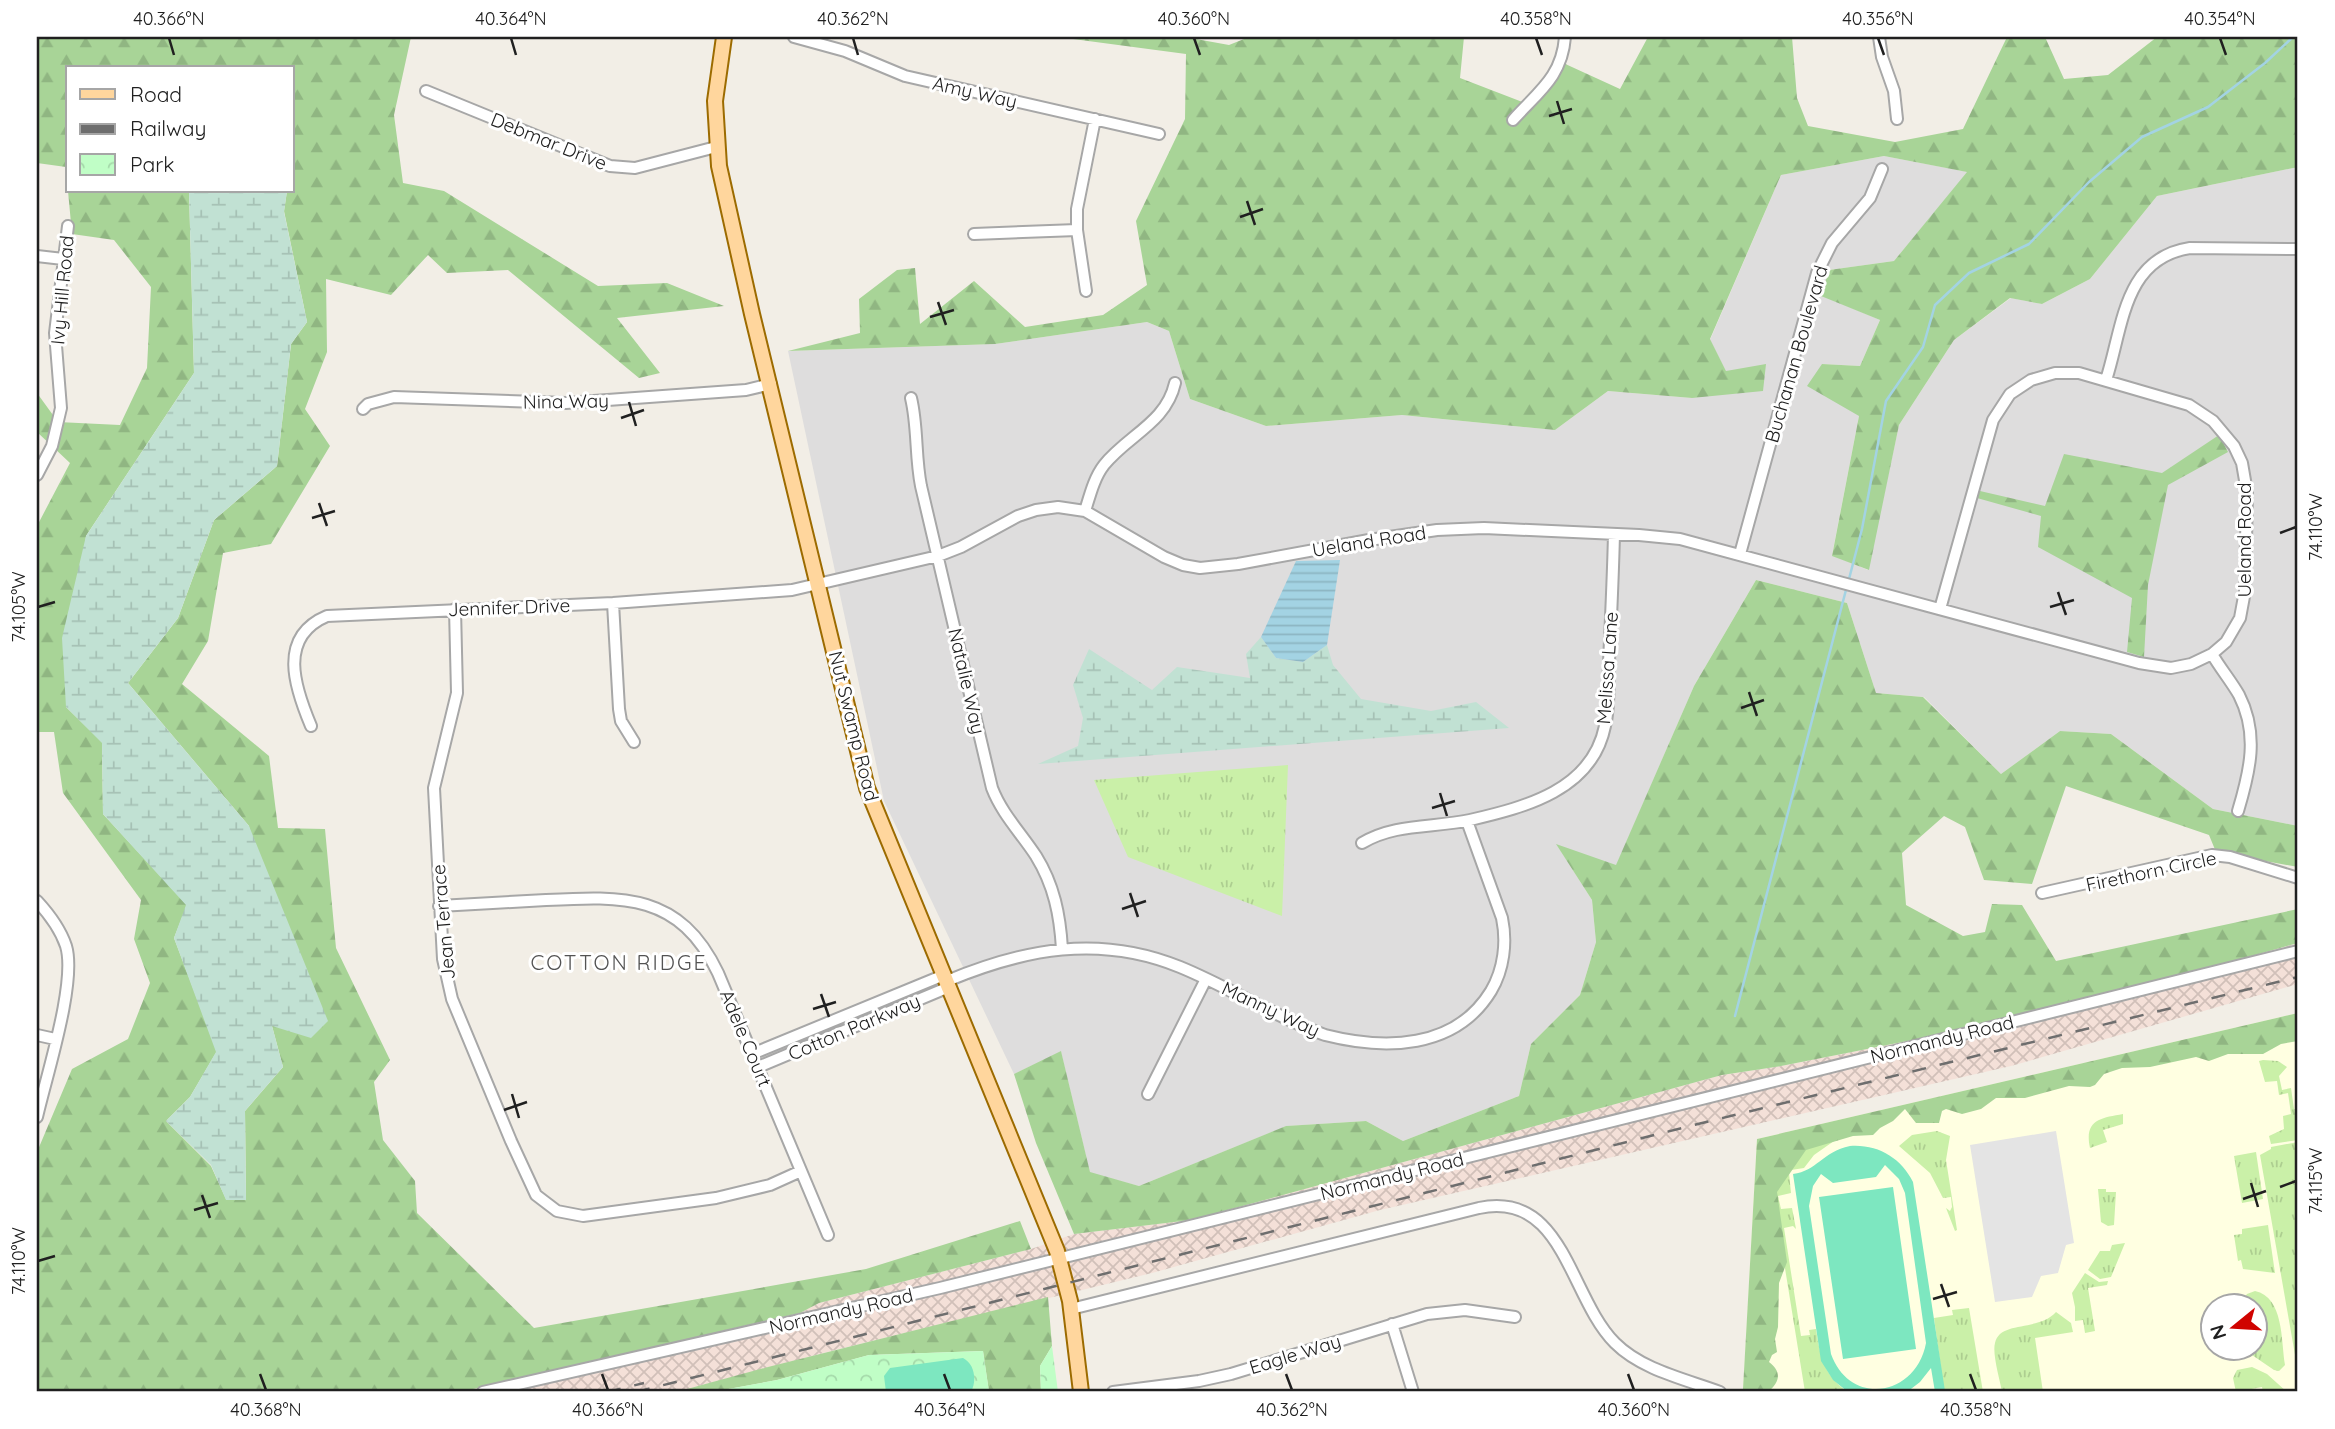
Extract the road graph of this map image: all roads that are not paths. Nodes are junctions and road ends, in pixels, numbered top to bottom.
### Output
1 (724, 37) edge
2 (794, 37) edge
3 (1566, 37) edge
4 (1879, 37) edge
5 (426, 91) dead end
6 (1095, 119) junction
7 (1897, 119) dead end
8 (1513, 120) dead end
9 (1159, 134) dead end
10 (716, 147) junction
11 (1882, 169) dead end
12 (68, 226) dead end
13 (1077, 230) junction
14 (974, 234) dead end
15 (2298, 249) edge
16 (37, 256) edge
17 (63, 259) junction
18 (1086, 291) dead end
19 (2106, 380) junction
20 (1175, 383) dead end
21 (771, 384) junction
22 (911, 398) dead end
23 (363, 408) dead end
24 (37, 475) edge
25 (1085, 511) junction
26 (1614, 534) junction
27 (1740, 554) junction
28 (938, 556) junction
29 (818, 584) junction
30 (613, 603) junction
31 (455, 609) junction
32 (1940, 609) junction
33 (2212, 654) junction
34 (311, 726) dead end
35 (634, 742) dead end
36 (2238, 811) dead end
37 (1467, 821) junction
38 (1362, 843) dead end
39 (2298, 878) edge
40 (2042, 893) dead end
41 (37, 901) edge
42 (439, 906) junction
43 (1062, 949) junction
44 (2298, 951) edge
45 (1206, 979) junction
46 (947, 981) junction
47 (844, 1017) junction
48 (850, 1028) junction
49 (37, 1035) edge
50 (55, 1039) junction
51 (752, 1055) junction
52 (758, 1067) junction
53 (1148, 1094) dead end
54 (37, 1116) edge
55 (801, 1171) junction
56 (828, 1235) dead end
57 (1060, 1259) junction
58 (1071, 1309) junction
59 (1515, 1317) dead end
60 (1392, 1325) junction
61 (483, 1392) edge
62 (1081, 1392) edge
63 (1114, 1392) edge
64 (1413, 1392) edge
65 (1720, 1392) edge

1 - 10 main road, Nut Swamp Road
2 - 6 street, Amy Way
3 - 8 street
4 - 7 street
5 - 10 street, Debmar Drive
6 - 9 street, Amy Way
6 - 13 street
10 - 21 main road, Nut Swamp Road
11 - 27 street, Buchanan Boulevard
12 - 17 street, Ivy Hill Road
13 - 14 street
13 - 18 street
15 - 19 street
16 - 17 street
17 - 24 street, Ivy Hill Road
19 - 32 street, Ueland Road
19 - 33 street, Ueland Road
20 - 25 street
21 - 23 street, Nina Way
21 - 29 main road, Nut Swamp Road
22 - 28 street, Natalie Way
25 - 26 street, Ueland Road
25 - 28 street, Ueland Road
26 - 27 street, Ueland Road
26 - 37 street, Melissa Lane
27 - 32 street, Ueland Road
28 - 29 street, Ueland Road
28 - 43 street, Natalie Way
29 - 30 street, Jennifer Drive
29 - 46 main road, Nut Swamp Road
30 - 31 street, Jennifer Drive
30 - 35 street
31 - 34 street, Jennifer Drive
31 - 42 street, Jean Terrace
32 - 33 street, Ueland Road
33 - 36 street
37 - 38 street, Melissa Lane
37 - 45 street, Manny Way
39 - 40 street, Firethorn Circle
41 - 50 street
42 - 51 street, Adele Court
42 - 55 street, Jean Terrace
43 - 45 street, Manny Way
43 - 46 street, Manny Way
44 - 57 street, Normandy Road
45 - 53 street
46 - 47 street, Cotton Parkway
46 - 48 street, Cotton Parkway
46 - 57 main road, Nut Swamp Road
47 - 48 street
47 - 51 street, Cotton Parkway
48 - 52 street, Cotton Parkway
49 - 50 street
50 - 54 street
51 - 52 street, Adele Court
52 - 55 street, Adele Court
55 - 56 street, Adele Court
57 - 58 main road, Nut Swamp Road
57 - 61 street, Normandy Road
58 - 62 main road, Nut Swamp Road
58 - 65 street
59 - 60 street, Eagle Way
60 - 63 street, Eagle Way
60 - 64 street

